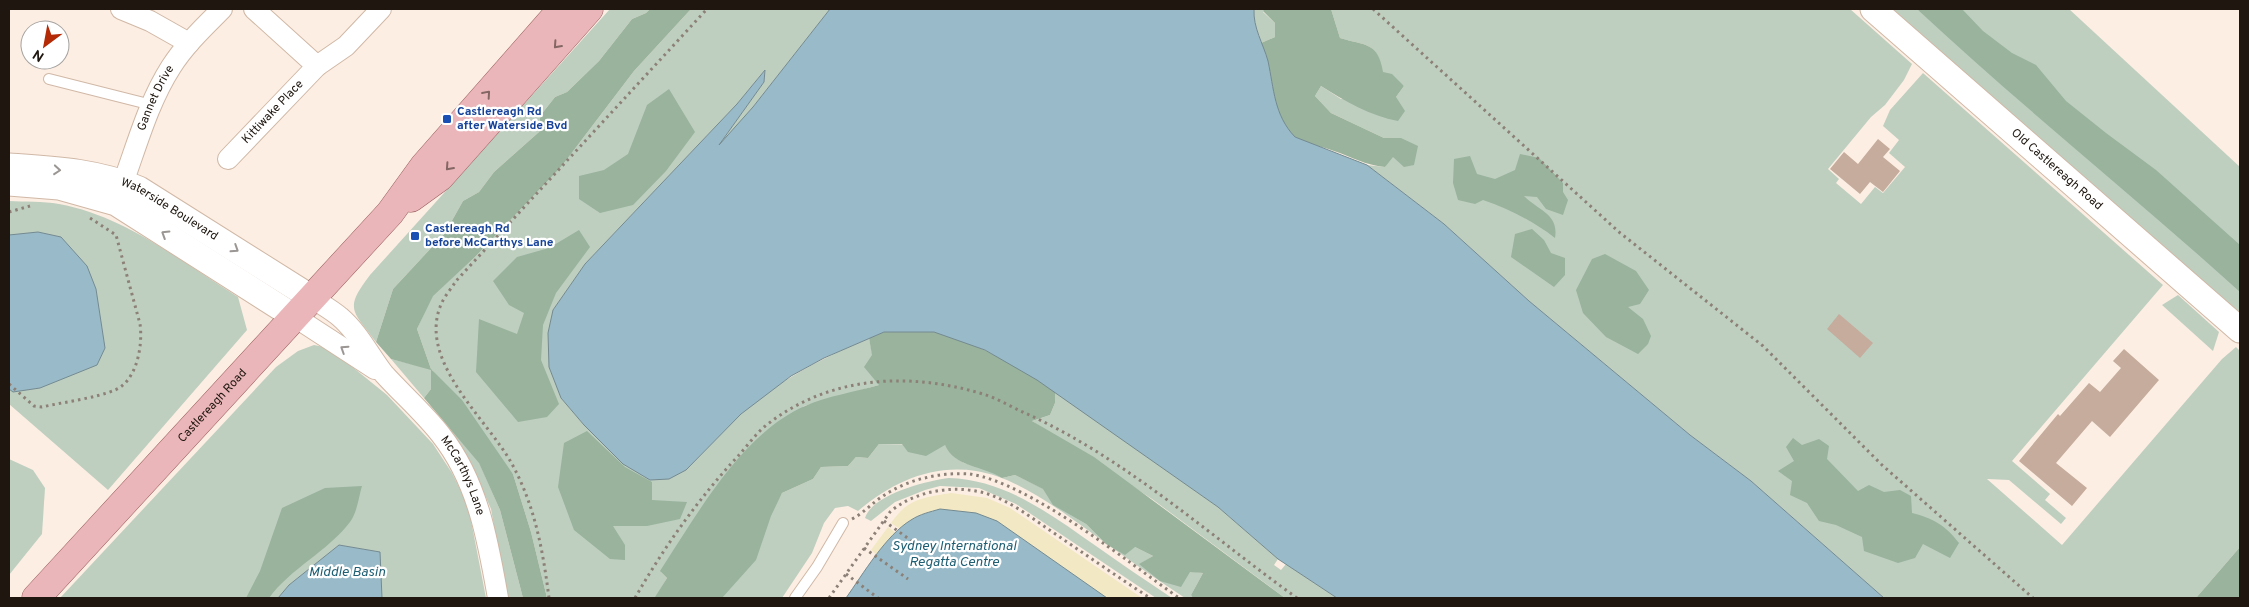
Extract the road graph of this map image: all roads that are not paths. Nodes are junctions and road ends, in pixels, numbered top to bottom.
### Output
1 (121, 9) edge
2 (222, 9) edge
3 (254, 9) edge
4 (381, 9) edge
5 (562, 9) edge
6 (589, 9) edge
7 (1873, 9) edge
8 (189, 43) junction
9 (317, 66) junction
10 (49, 79) dead end
11 (152, 105) junction
12 (228, 159) dead end
13 (9, 166) edge
14 (9, 183) edge
15 (120, 193) junction
16 (390, 213) junction
17 (303, 308) junction
18 (2240, 330) edge
19 (843, 523) road end
20 (36, 598) edge
21 (498, 598) edge
22 (795, 598) edge

1 - 8 street
2 - 8 street, Gannet Drive
3 - 9 street
4 - 9 street, Kittiwake Place
16 -> 5 main road, Castlereagh Road
6 -> 16 main road, Castlereagh Road
7 - 18 street, Old Castlereagh Road
8 - 11 street, Gannet Drive
9 - 12 street, Kittiwake Place
10 - 11 lane
11 - 15 street, Gannet Drive
13 -> 15 street, Waterside Boulevard
14 - 15 street, Waterside Boulevard
15 - 17 street, Waterside Boulevard
16 - 17 main road, Castlereagh Road
17 - 20 main road, Castlereagh Road
17 - 21 street, McCarthys Lane
19 - 22 lane

